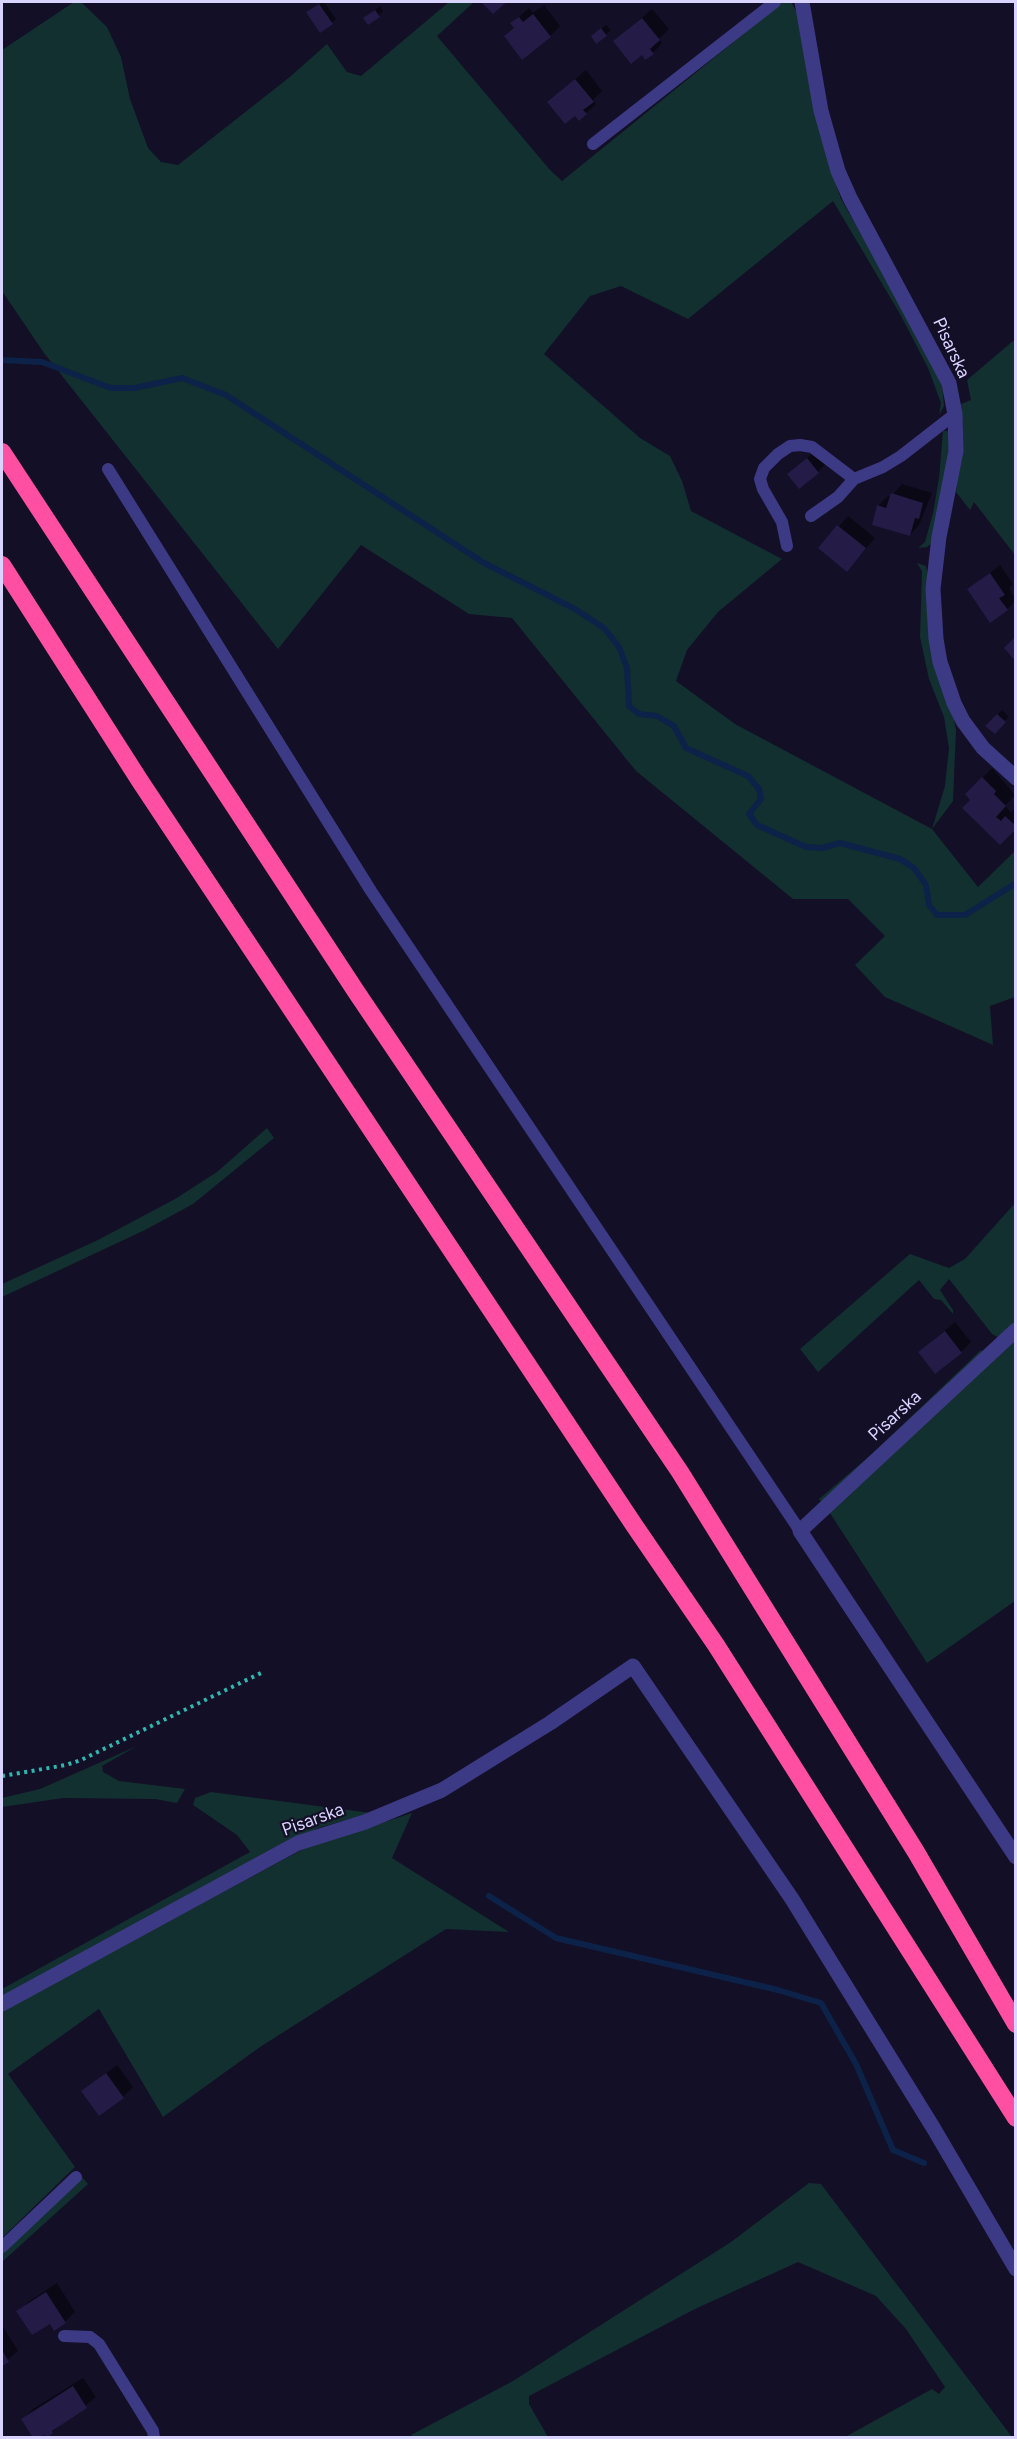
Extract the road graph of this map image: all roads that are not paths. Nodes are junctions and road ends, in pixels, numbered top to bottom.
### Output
1 (775, 2) edge
2 (802, 2) edge
3 (593, 144) dead end
4 (955, 414) junction
5 (2, 452) edge
6 (108, 469) dead end
7 (854, 479) junction
8 (811, 516) dead end
9 (787, 546) dead end
10 (2, 565) edge
11 (1016, 778) edge
12 (1016, 1330) edge
13 (800, 1531) junction
14 (1015, 1855) edge
15 (2, 2004) edge
16 (1016, 2024) edge
17 (1016, 2118) edge
18 (76, 2177) dead end
19 (2, 2247) edge
20 (1016, 2270) edge
21 (64, 2336) dead end
22 (154, 2438) edge

1 - 3 lane
2 - 4 street, Pisarska
4 - 7 lane
4 - 11 street, Pisarska
5 - 16 highway
6 - 13 lane
7 - 8 lane
7 - 9 lane
10 - 17 highway
12 - 13 street, Pisarska
13 - 14 street
15 - 20 street, Pisarska
18 - 19 lane
21 - 22 lane

